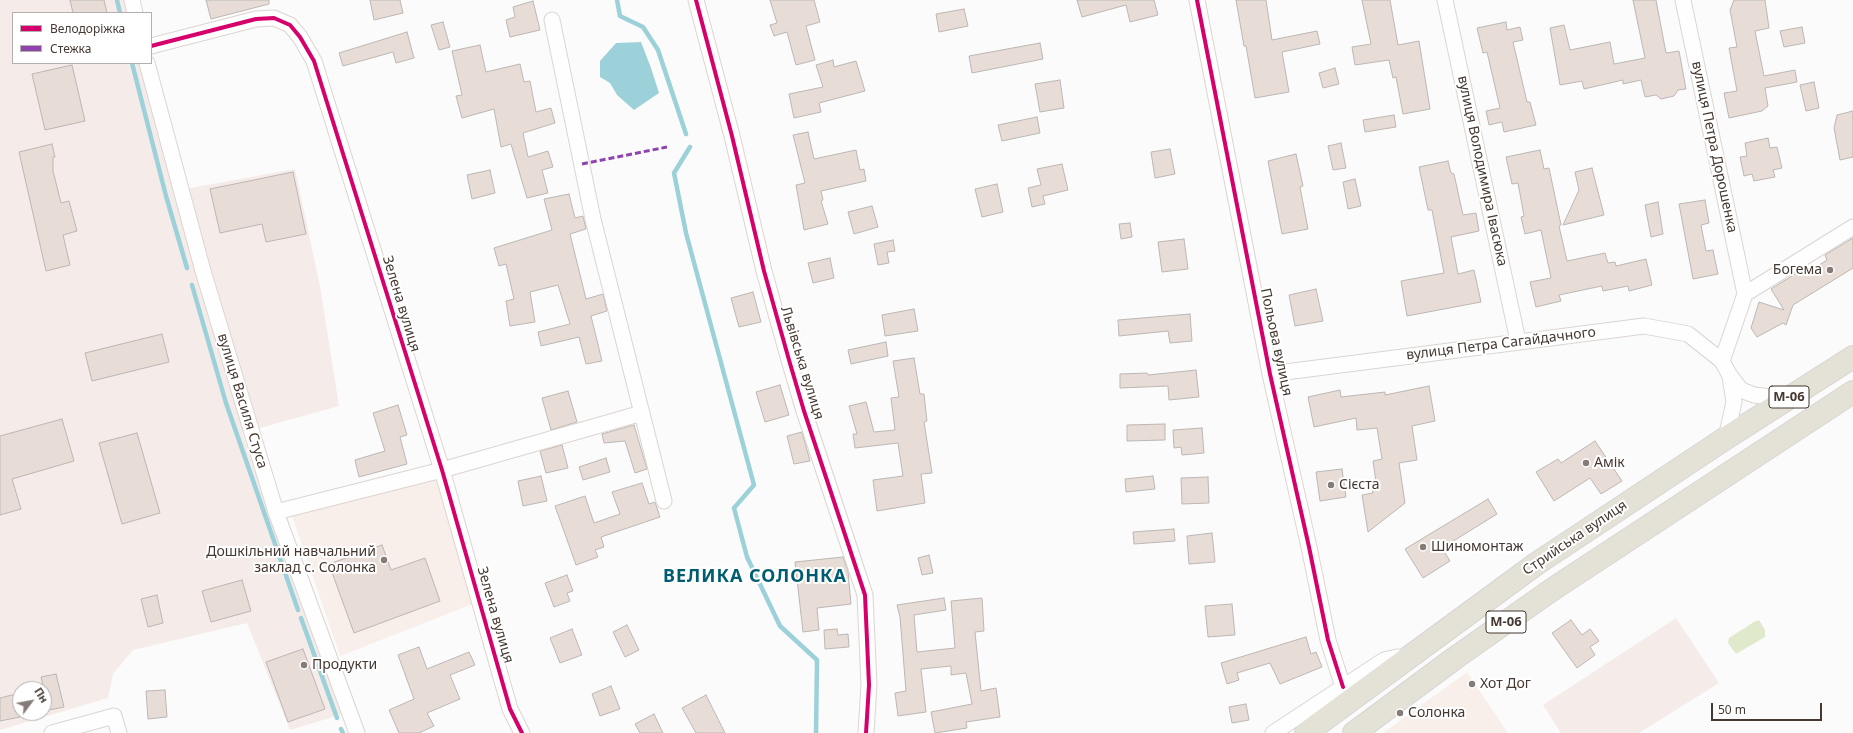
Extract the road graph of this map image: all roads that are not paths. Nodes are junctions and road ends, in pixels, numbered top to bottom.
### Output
1 (132, 0) edge
2 (696, 0) edge
3 (1197, 0) edge
4 (1445, 0) edge
5 (1683, 0) edge
6 (135, 12) edge
7 (552, 20) dead end
8 (152, 46) edge
9 (147, 64) edge
10 (1853, 227) edge
11 (1745, 294) junction
12 (1518, 341) junction
13 (1853, 357) edge
14 (1722, 361) junction
15 (1270, 374) junction
16 (1729, 374) junction
17 (1853, 392) edge
18 (1791, 396) junction
19 (642, 413) junction
20 (1726, 438) junction
21 (442, 470) junction
22 (664, 501) dead end
23 (276, 512) junction
24 (1407, 658) junction
25 (1343, 687) junction
26 (52, 733) edge
27 (119, 733) edge
28 (357, 733) edge
29 (522, 733) edge
30 (866, 733) edge
31 (1273, 733) edge
32 (1306, 733) edge
33 (1354, 733) edge

1 - 6 street
2 - 30 street, Львівська вулиця
3 - 15 street, Польова вулиця
4 - 12 street, вулиця Володимира Івасюка
5 - 11 street, вулиця Петра Дорошенка
7 - 19 street
8 - 21 street, Зелена вулиця
9 - 23 street, вулиця Василя Стуса
10 - 11 street
11 - 14 street
12 - 14 street, вулиця Петра Сагайдачного
12 - 15 street, вулиця Петра Сагайдачного
13 - 18 highway, Стрийська вулиця / М-06
14 - 16 street, вулиця Петра Сагайдачного
15 - 25 street, Польова вулиця
16 - 18 street, вулиця Петра Сагайдачного
16 - 20 street, вулиця Петра Сагайдачного
17 - 33 highway, М-06
18 - 20 highway, Стрийська вулиця / М-06
19 - 21 street
19 - 22 street
20 - 24 highway, Стрийська вулиця / М-06
21 - 23 street
21 - 29 street, Зелена вулиця
23 - 28 street, вулиця Василя Стуса
24 - 25 street
24 - 32 highway, Стрийська вулиця / М-06
25 - 31 street
26 - 27 street

